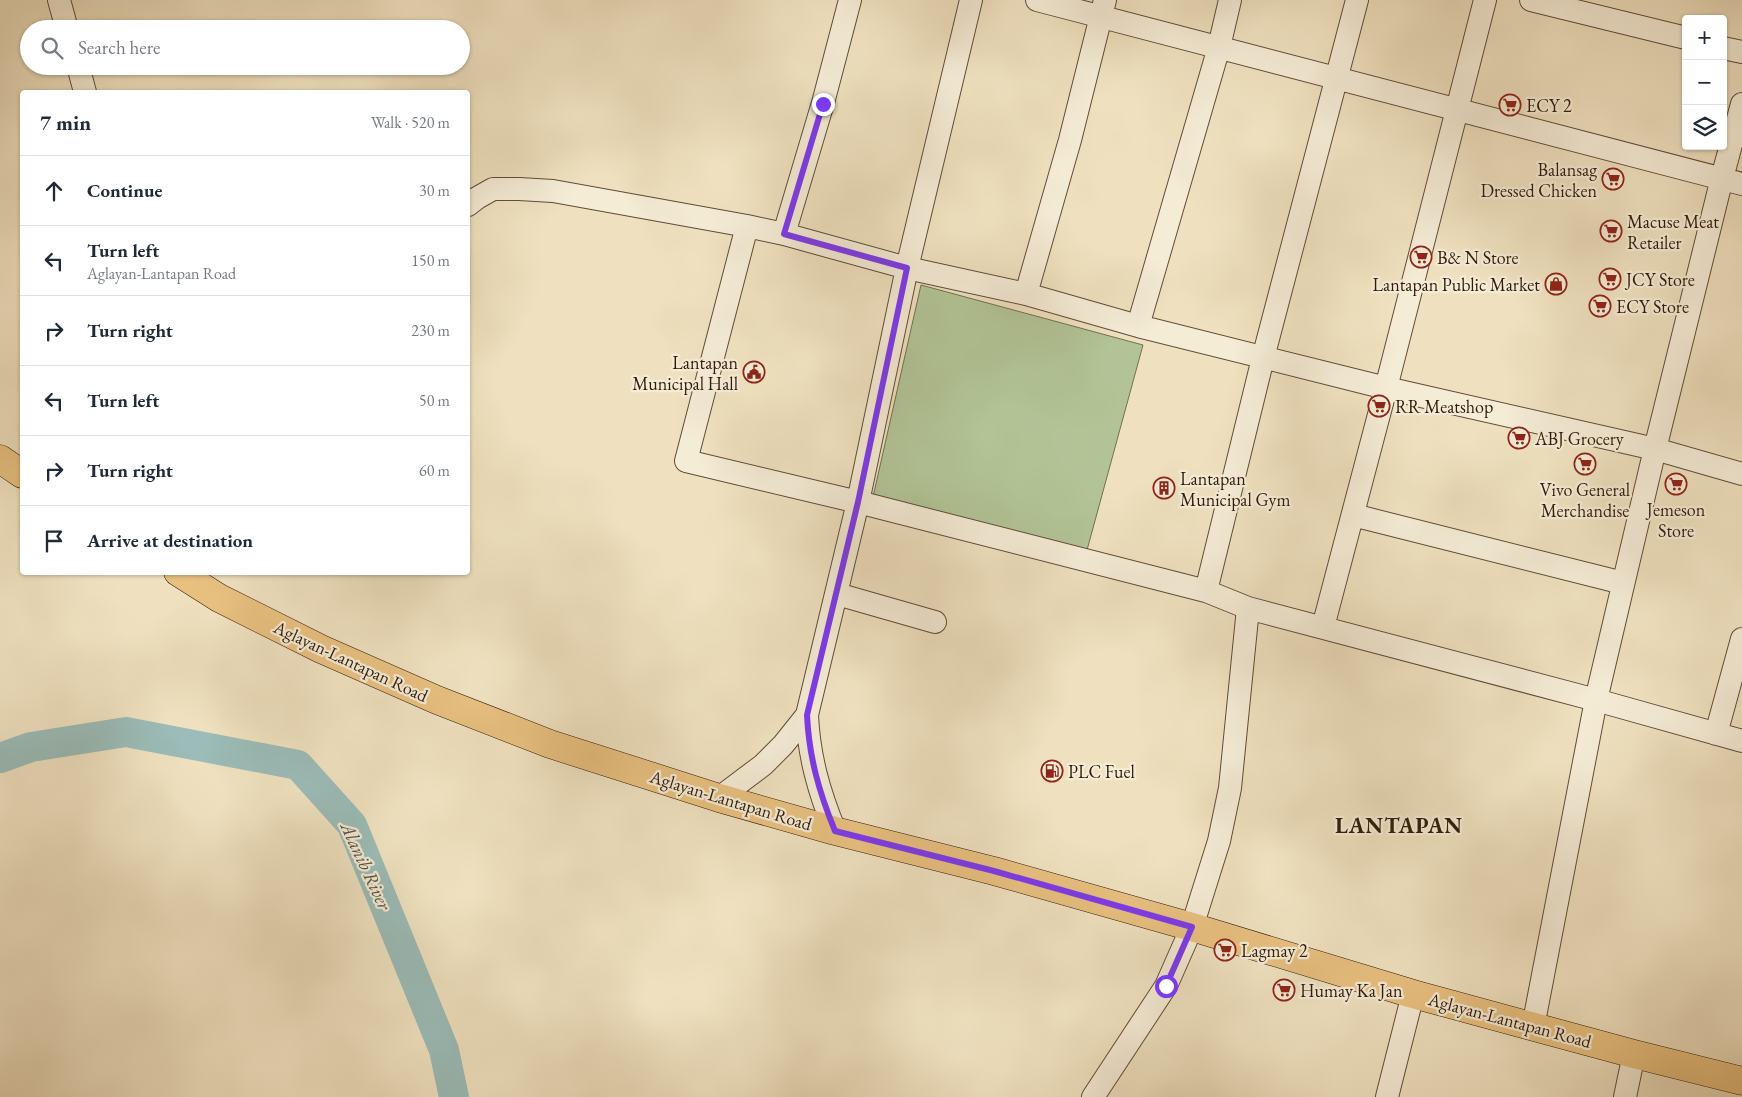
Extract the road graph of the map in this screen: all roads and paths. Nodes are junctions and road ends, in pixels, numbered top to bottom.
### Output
1 (59, 0) edge
2 (850, 0) edge
3 (971, 0) edge
4 (1037, 0) edge
5 (1230, 0) edge
6 (1357, 0) edge
7 (1485, 0) edge
8 (1531, 0) edge
9 (1103, 8) edge
10 (65, 20) edge
11 (1682, 37) edge
12 (1219, 47) junction
13 (1727, 49) edge
14 (1742, 52) edge
15 (80, 75) edge
16 (1337, 78) junction
17 (84, 90) edge
18 (1742, 104) edge
19 (1457, 110) junction
20 (1732, 181) edge
21 (470, 203) edge
22 (747, 226) junction
23 (784, 234) junction
24 (907, 268) junction
25 (1026, 294) junction
26 (1138, 326) junction
27 (1263, 358) junction
28 (1386, 388) junction
29 (1655, 449) junction
30 (0, 459) edge
31 (20, 473) edge
32 (1742, 474) edge
33 (858, 502) junction
34 (1353, 515) junction
35 (183, 575) edge
36 (1623, 583) junction
37 (1206, 591) junction
38 (836, 594) junction
39 (1248, 608) junction
40 (935, 622) dead end
41 (1323, 627) junction
42 (1742, 639) edge
43 (1596, 700) junction
44 (807, 715) junction
45 (1716, 734) junction
46 (1742, 742) edge
47 (720, 798) junction
48 (835, 831) junction
49 (1192, 927) junction
50 (1413, 994) junction
51 (1533, 1027) junction
52 (1634, 1054) junction
53 (1742, 1080) edge
54 (1094, 1097) edge
55 (1387, 1097) edge
56 (1625, 1097) edge

1 - 10 street
2 - 23 street
3 - 24 street
4 - 9 street
5 - 12 street
6 - 16 street
7 - 19 street
8 - 11 street
9 - 12 street
9 - 25 street
12 - 16 street
12 - 26 street
13 - 14 street
15 - 17 street
16 - 19 street
16 - 27 street
18 - 20 street
19 - 20 street
19 - 28 street
20 - 29 street
21 - 22 street
22 - 23 street
22 - 33 street
23 - 24 street
24 - 25 street
24 - 33 street
25 - 26 street
26 - 27 street
27 - 28 street
27 - 37 street
28 - 29 street
28 - 34 street
29 - 32 street
29 - 36 street
30 - 31 main road
33 - 37 street
33 - 38 street
34 - 36 street
34 - 41 street
35 - 47 main road, Aglayan-Lantapan Road
36 - 43 street
37 - 39 street
38 - 40 street
38 - 44 street
39 - 41 street
39 - 49 street
41 - 43 street
42 - 45 street
43 - 45 street
43 - 51 street
44 - 47 street
44 - 48 street
45 - 46 street
47 - 48 main road, Aglayan-Lantapan Road
48 - 49 main road, Aglayan-Lantapan Road
49 - 50 main road, Aglayan-Lantapan Road
49 - 54 street
50 - 51 main road, Aglayan-Lantapan Road
50 - 55 street
51 - 52 main road, Aglayan-Lantapan Road
52 - 53 main road, Aglayan-Lantapan Road
52 - 56 street

